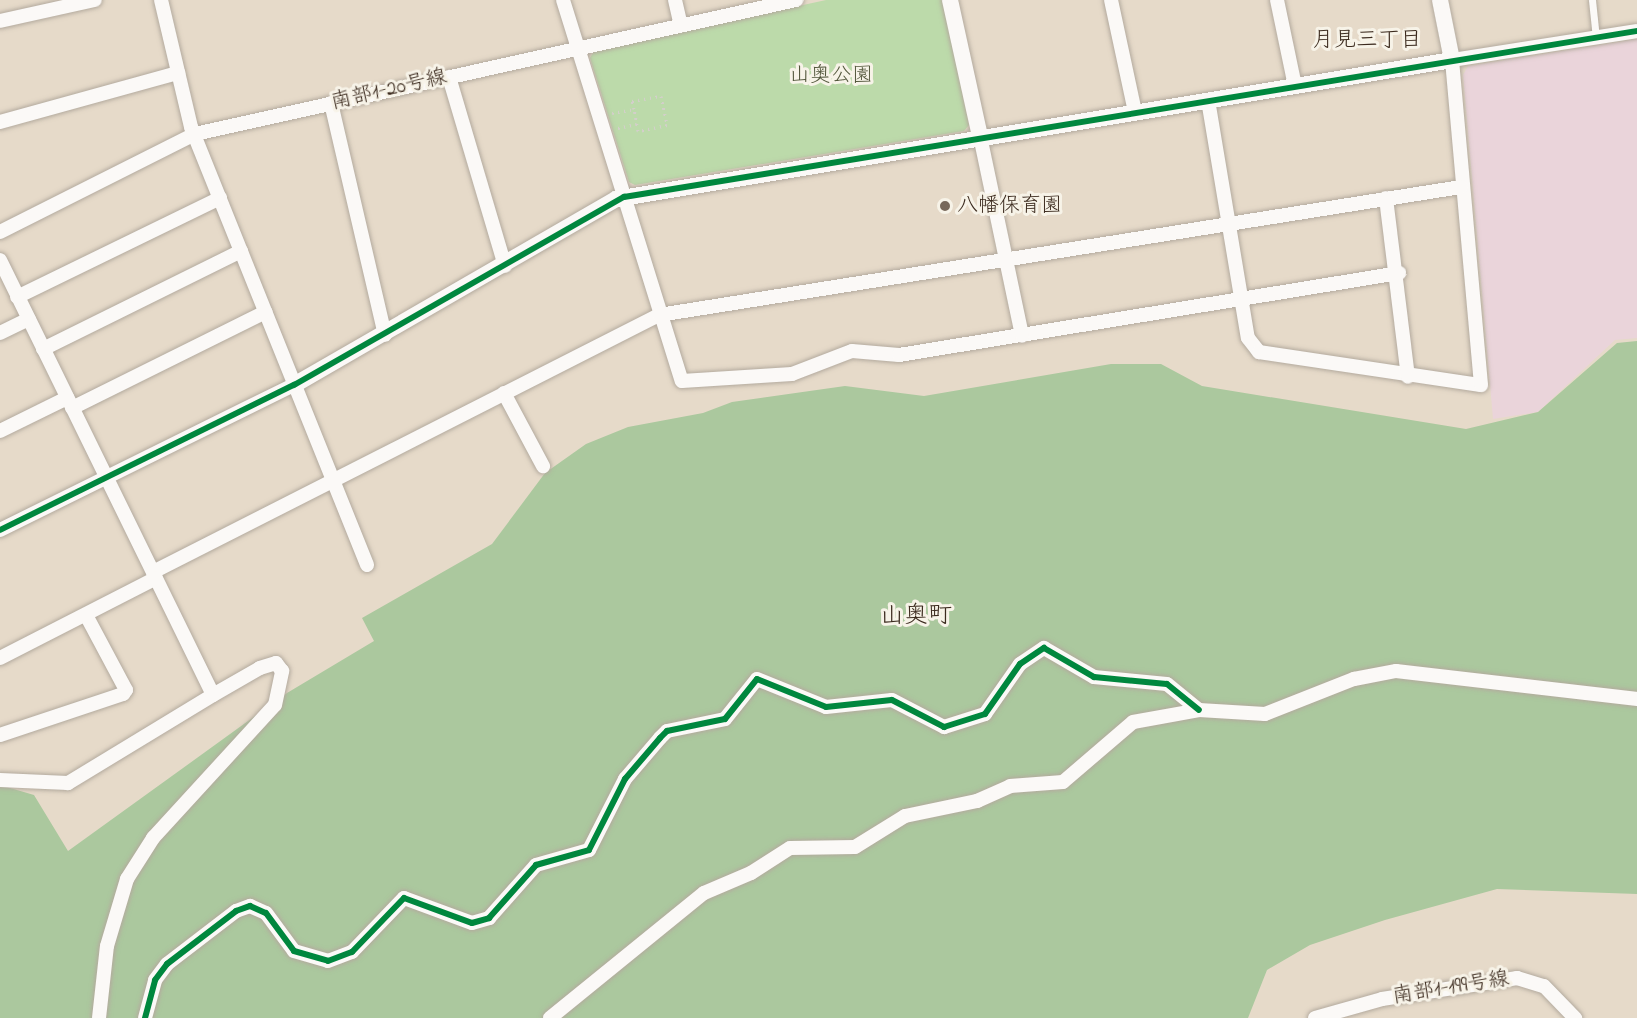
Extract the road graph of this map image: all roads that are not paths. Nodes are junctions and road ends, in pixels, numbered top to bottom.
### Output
1 (95, 0) edge
2 (161, 0) edge
3 (563, 0) edge
4 (675, 0) edge
5 (796, 0) edge
6 (950, 0) edge
7 (1111, 0) edge
8 (1277, 0) edge
9 (1440, 0) edge
10 (1592, 0) edge
11 (763, 4) edge
12 (0, 21) edge
13 (681, 25) junction
14 (1637, 32) edge
15 (1596, 38) junction
16 (578, 47) junction
17 (1452, 60) junction
18 (177, 72) junction
19 (449, 77) junction
20 (1296, 86) junction
21 (1208, 100) junction
22 (332, 104) junction
23 (1135, 112) junction
24 (0, 122) edge
25 (195, 134) junction
26 (980, 136) junction
27 (1461, 187) junction
28 (624, 197) junction
29 (220, 198) junction
30 (1386, 198) junction
31 (1229, 224) junction
32 (0, 232) edge
33 (242, 250) junction
34 (1006, 259) junction
35 (0, 261) edge
36 (505, 266) junction
37 (1399, 273) junction
38 (17, 297) junction
39 (1239, 297) junction
40 (265, 312) junction
41 (660, 315) junction
42 (29, 319) junction
43 (0, 333) edge
44 (385, 335) junction
45 (1022, 336) junction
46 (43, 349) junction
47 (1408, 376) junction
48 (294, 385) junction
49 (504, 393) junction
50 (69, 403) junction
51 (0, 431) edge
52 (543, 466) dead end
53 (107, 477) junction
54 (332, 482) junction
55 (0, 531) edge
56 (367, 565) dead end
57 (154, 575) junction
58 (86, 615) junction
59 (0, 658) edge
60 (213, 695) junction
61 (1637, 699) edge
62 (1199, 710) junction
63 (0, 735) edge
64 (0, 780) edge
65 (99, 1018) edge
66 (145, 1018) edge
67 (550, 1018) edge
68 (1315, 1018) edge
69 (1575, 1018) edge

1 - 12 street
2 - 18 street
3 - 16 street
4 - 13 street
5 - 11 street, 南部1-20号線
6 - 26 street
7 - 23 street
8 - 20 street
9 - 17 street
10 - 15 lane
11 - 13 street, 南部1-20号線
13 - 16 street, 南部1-20号線
14 - 15 street
15 - 17 street
16 - 19 street, 南部1-20号線
16 - 28 street
17 - 20 street
17 - 27 street
18 - 24 street
18 - 25 street
19 - 22 street, 南部1-20号線
19 - 36 street
20 - 21 street
21 - 23 street
21 - 31 street
22 - 25 street, 南部1-20号線
22 - 44 street
23 - 26 street
25 - 29 street
25 - 32 street, 南部1-20号線
26 - 28 street
26 - 34 street
27 - 30 street
27 - 47 street
28 - 36 street
28 - 41 street
29 - 33 street
29 - 38 street
30 - 31 street
30 - 37 street
31 - 34 street
31 - 39 street
33 - 40 street
33 - 46 street
34 - 41 street
34 - 45 street
35 - 38 street
36 - 44 street
37 - 39 street
37 - 47 street
38 - 42 street
39 - 45 street
39 - 47 street
40 - 48 street
40 - 50 street
41 - 45 street
41 - 49 street
42 - 43 street
42 - 46 street
44 - 48 street
46 - 50 street
48 - 53 street
48 - 54 street
49 - 52 street
49 - 54 street
50 - 51 street
50 - 53 street
53 - 55 street
53 - 57 street
54 - 56 street
54 - 57 street
57 - 58 street
57 - 60 street
58 - 59 street
58 - 63 street
60 - 64 street
60 - 65 street
61 - 62 street
62 - 66 street
62 - 67 street
68 - 69 street, 南部1-199号線

